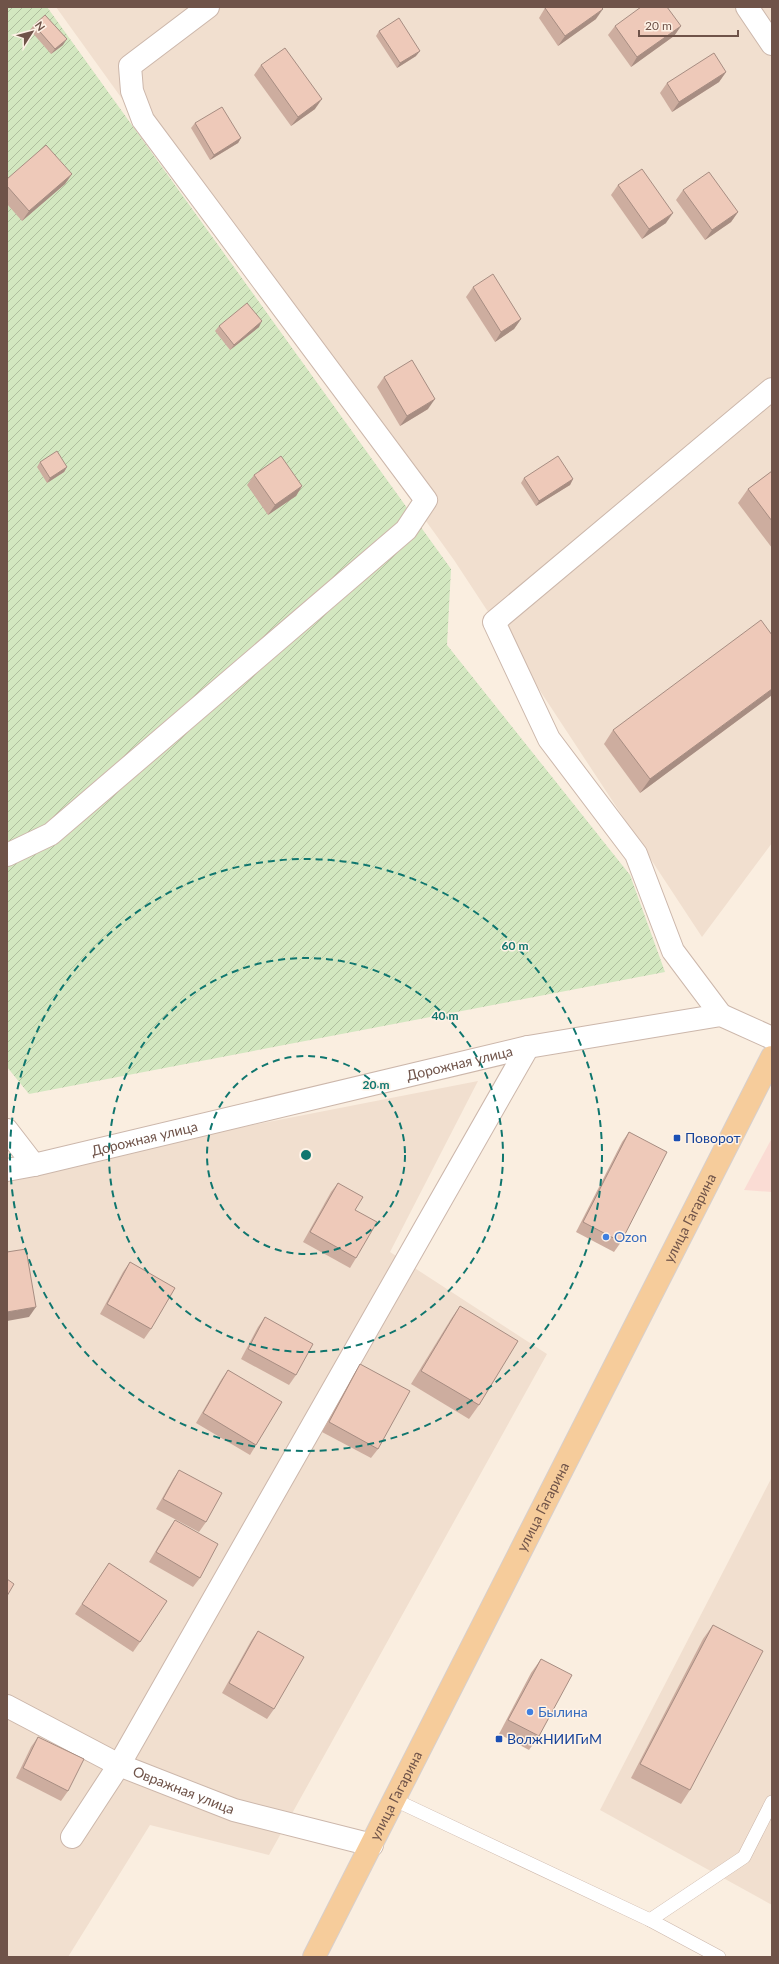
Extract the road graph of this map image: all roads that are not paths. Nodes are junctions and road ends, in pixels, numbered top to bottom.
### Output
1 (208, 7) edge
2 (747, 7) edge
3 (772, 44) edge
4 (772, 389) edge
5 (7, 855) edge
6 (721, 1015) junction
7 (772, 1038) edge
8 (528, 1047) junction
9 (772, 1057) edge
10 (7, 1130) edge
11 (34, 1165) junction
12 (7, 1170) edge
13 (7, 1706) edge
14 (119, 1765) junction
15 (394, 1800) junction
16 (772, 1802) edge
17 (72, 1837) dead end
18 (372, 1845) junction
19 (650, 1920) junction
20 (314, 1957) edge
21 (719, 1957) edge

1 - 5 street
2 - 3 street
4 - 6 street
6 - 7 street
6 - 8 street, Дорожная улица
8 - 11 street, Дорожная улица
8 - 14 street
9 - 15 main road, улица Гагарина
10 - 11 street
11 - 12 street, Дорожная улица
13 - 14 street, Овражная улица
14 - 17 street
14 - 18 street, Овражная улица
15 - 18 main road, улица Гагарина
15 - 19 lane
16 - 19 lane
18 - 20 main road, улица Гагарина
19 - 21 lane

